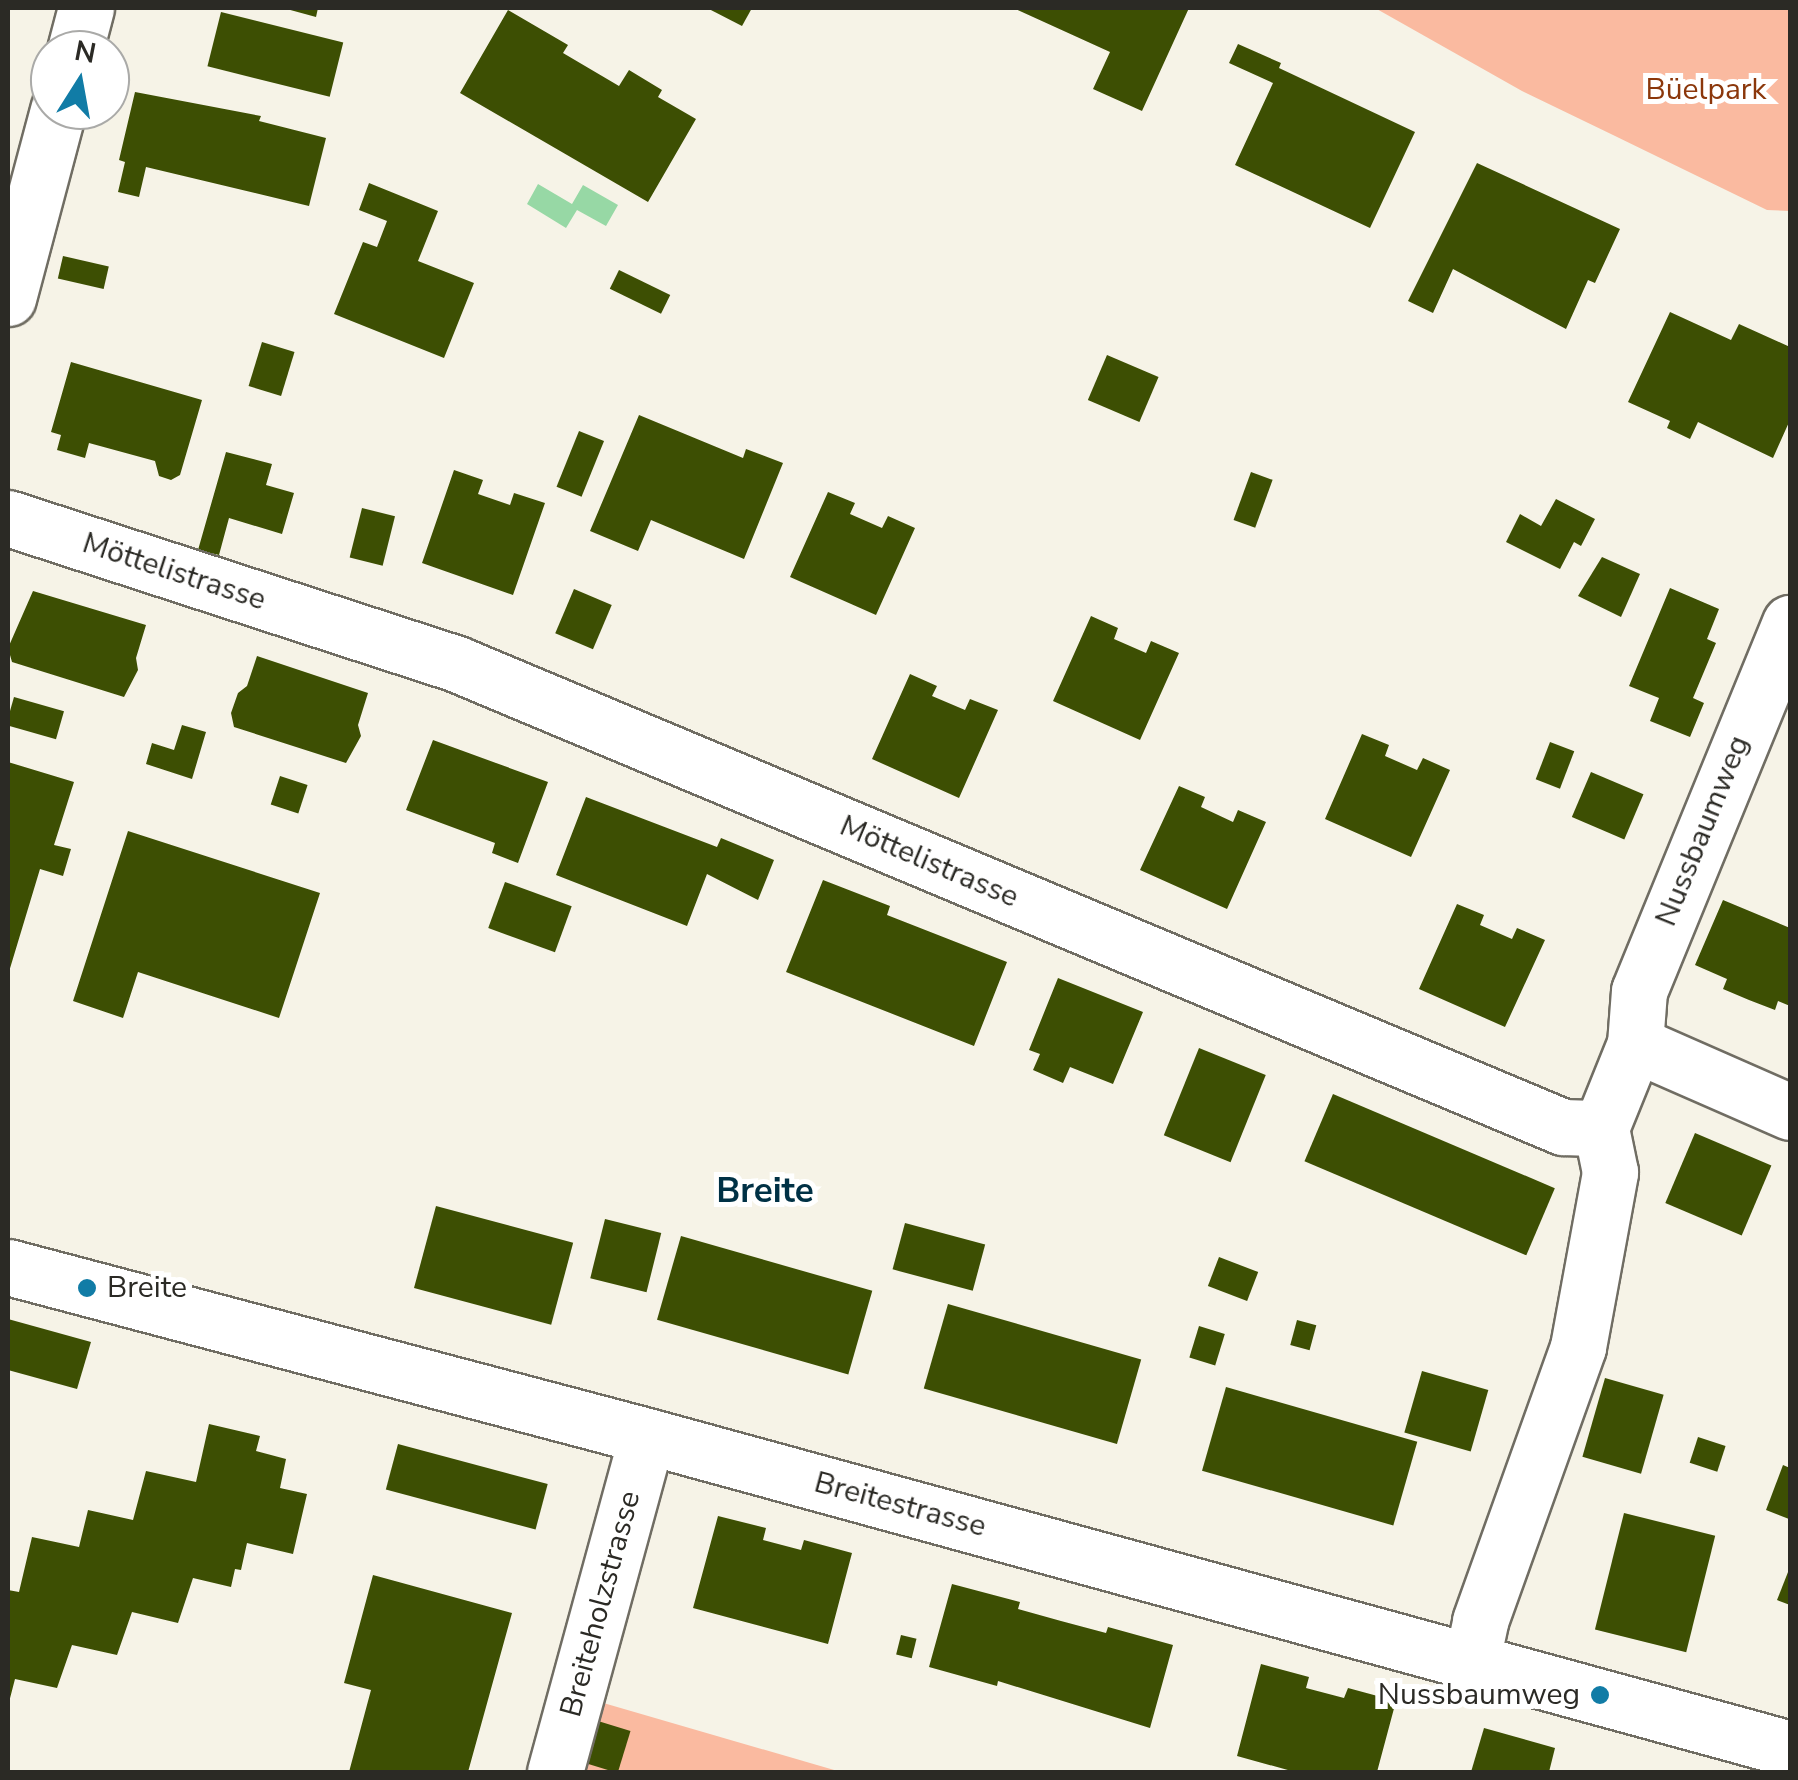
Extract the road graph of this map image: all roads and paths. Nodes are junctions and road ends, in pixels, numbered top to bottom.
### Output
1 (53, 130) edge
2 (8, 298) edge
3 (8, 518) edge
4 (1790, 623) edge
5 (1635, 1044) junction
6 (1790, 1112) edge
7 (1600, 1128) junction
8 (8, 1267) edge
9 (647, 1436) junction
10 (1472, 1660) junction
11 (1790, 1749) edge
12 (554, 1772) edge

1 - 2 street
3 - 7 street, Möttelistrasse
4 - 5 street, Nussbaumweg
5 - 6 street
5 - 7 street
7 - 10 street
8 - 9 street, Breitestrasse
9 - 10 street, Breitestrasse
9 - 12 street, Breiteholzstrasse
10 - 11 street, Breitestrasse

